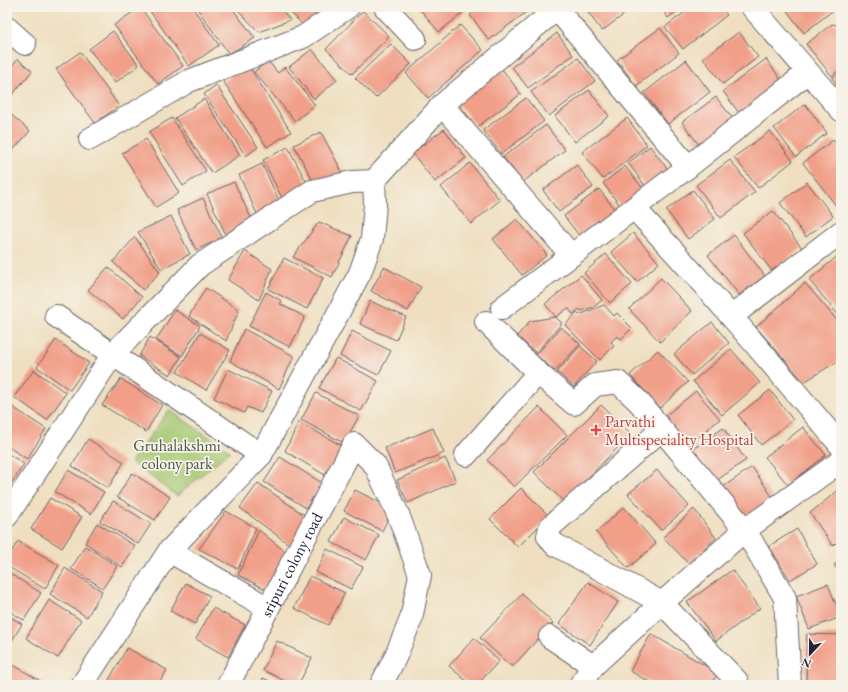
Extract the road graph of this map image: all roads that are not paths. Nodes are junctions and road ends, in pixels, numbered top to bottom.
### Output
1 (348, 7) edge
2 (385, 7) edge
3 (752, 7) edge
4 (558, 8) edge
5 (7, 28) edge
6 (415, 39) dead end
7 (25, 44) dead end
8 (808, 72) junction
9 (442, 104) junction
10 (841, 110) edge
11 (90, 139) dead end
12 (688, 167) junction
13 (374, 181) junction
14 (634, 208) junction
15 (841, 232) edge
16 (571, 255) junction
17 (56, 316) dead end
18 (732, 316) junction
19 (113, 354) junction
20 (538, 373) junction
21 (661, 430) junction
22 (841, 446) edge
23 (261, 455) junction
24 (466, 456) dead end
25 (841, 461) edge
26 (7, 516) edge
27 (745, 530) junction
28 (169, 551) junction
29 (662, 603) junction
30 (268, 608) junction
31 (550, 637) dead end
32 (593, 666) junction
33 (82, 685) edge
34 (228, 685) edge
35 (381, 685) edge
36 (580, 685) edge
37 (734, 685) edge
38 (790, 685) edge

1 - 11 street
2 - 6 street
3 - 8 street
4 - 9 street
4 - 12 street
5 - 7 street
8 - 10 street
8 - 12 street
9 - 13 street
9 - 16 street
12 - 14 street
13 - 19 street
13 - 23 street
14 - 16 street
14 - 18 street
15 - 18 street
16 - 20 street
17 - 19 street
18 - 22 street
19 - 23 street
19 - 26 street
20 - 21 street
20 - 24 street
21 - 27 street
21 - 29 street
23 - 28 street
25 - 27 street
27 - 29 street
27 - 38 street
28 - 30 street
28 - 33 street
29 - 32 street
29 - 37 street
30 - 34 street, sripuri colony road
30 - 35 street, sripuri colony road
31 - 32 street
32 - 36 street

